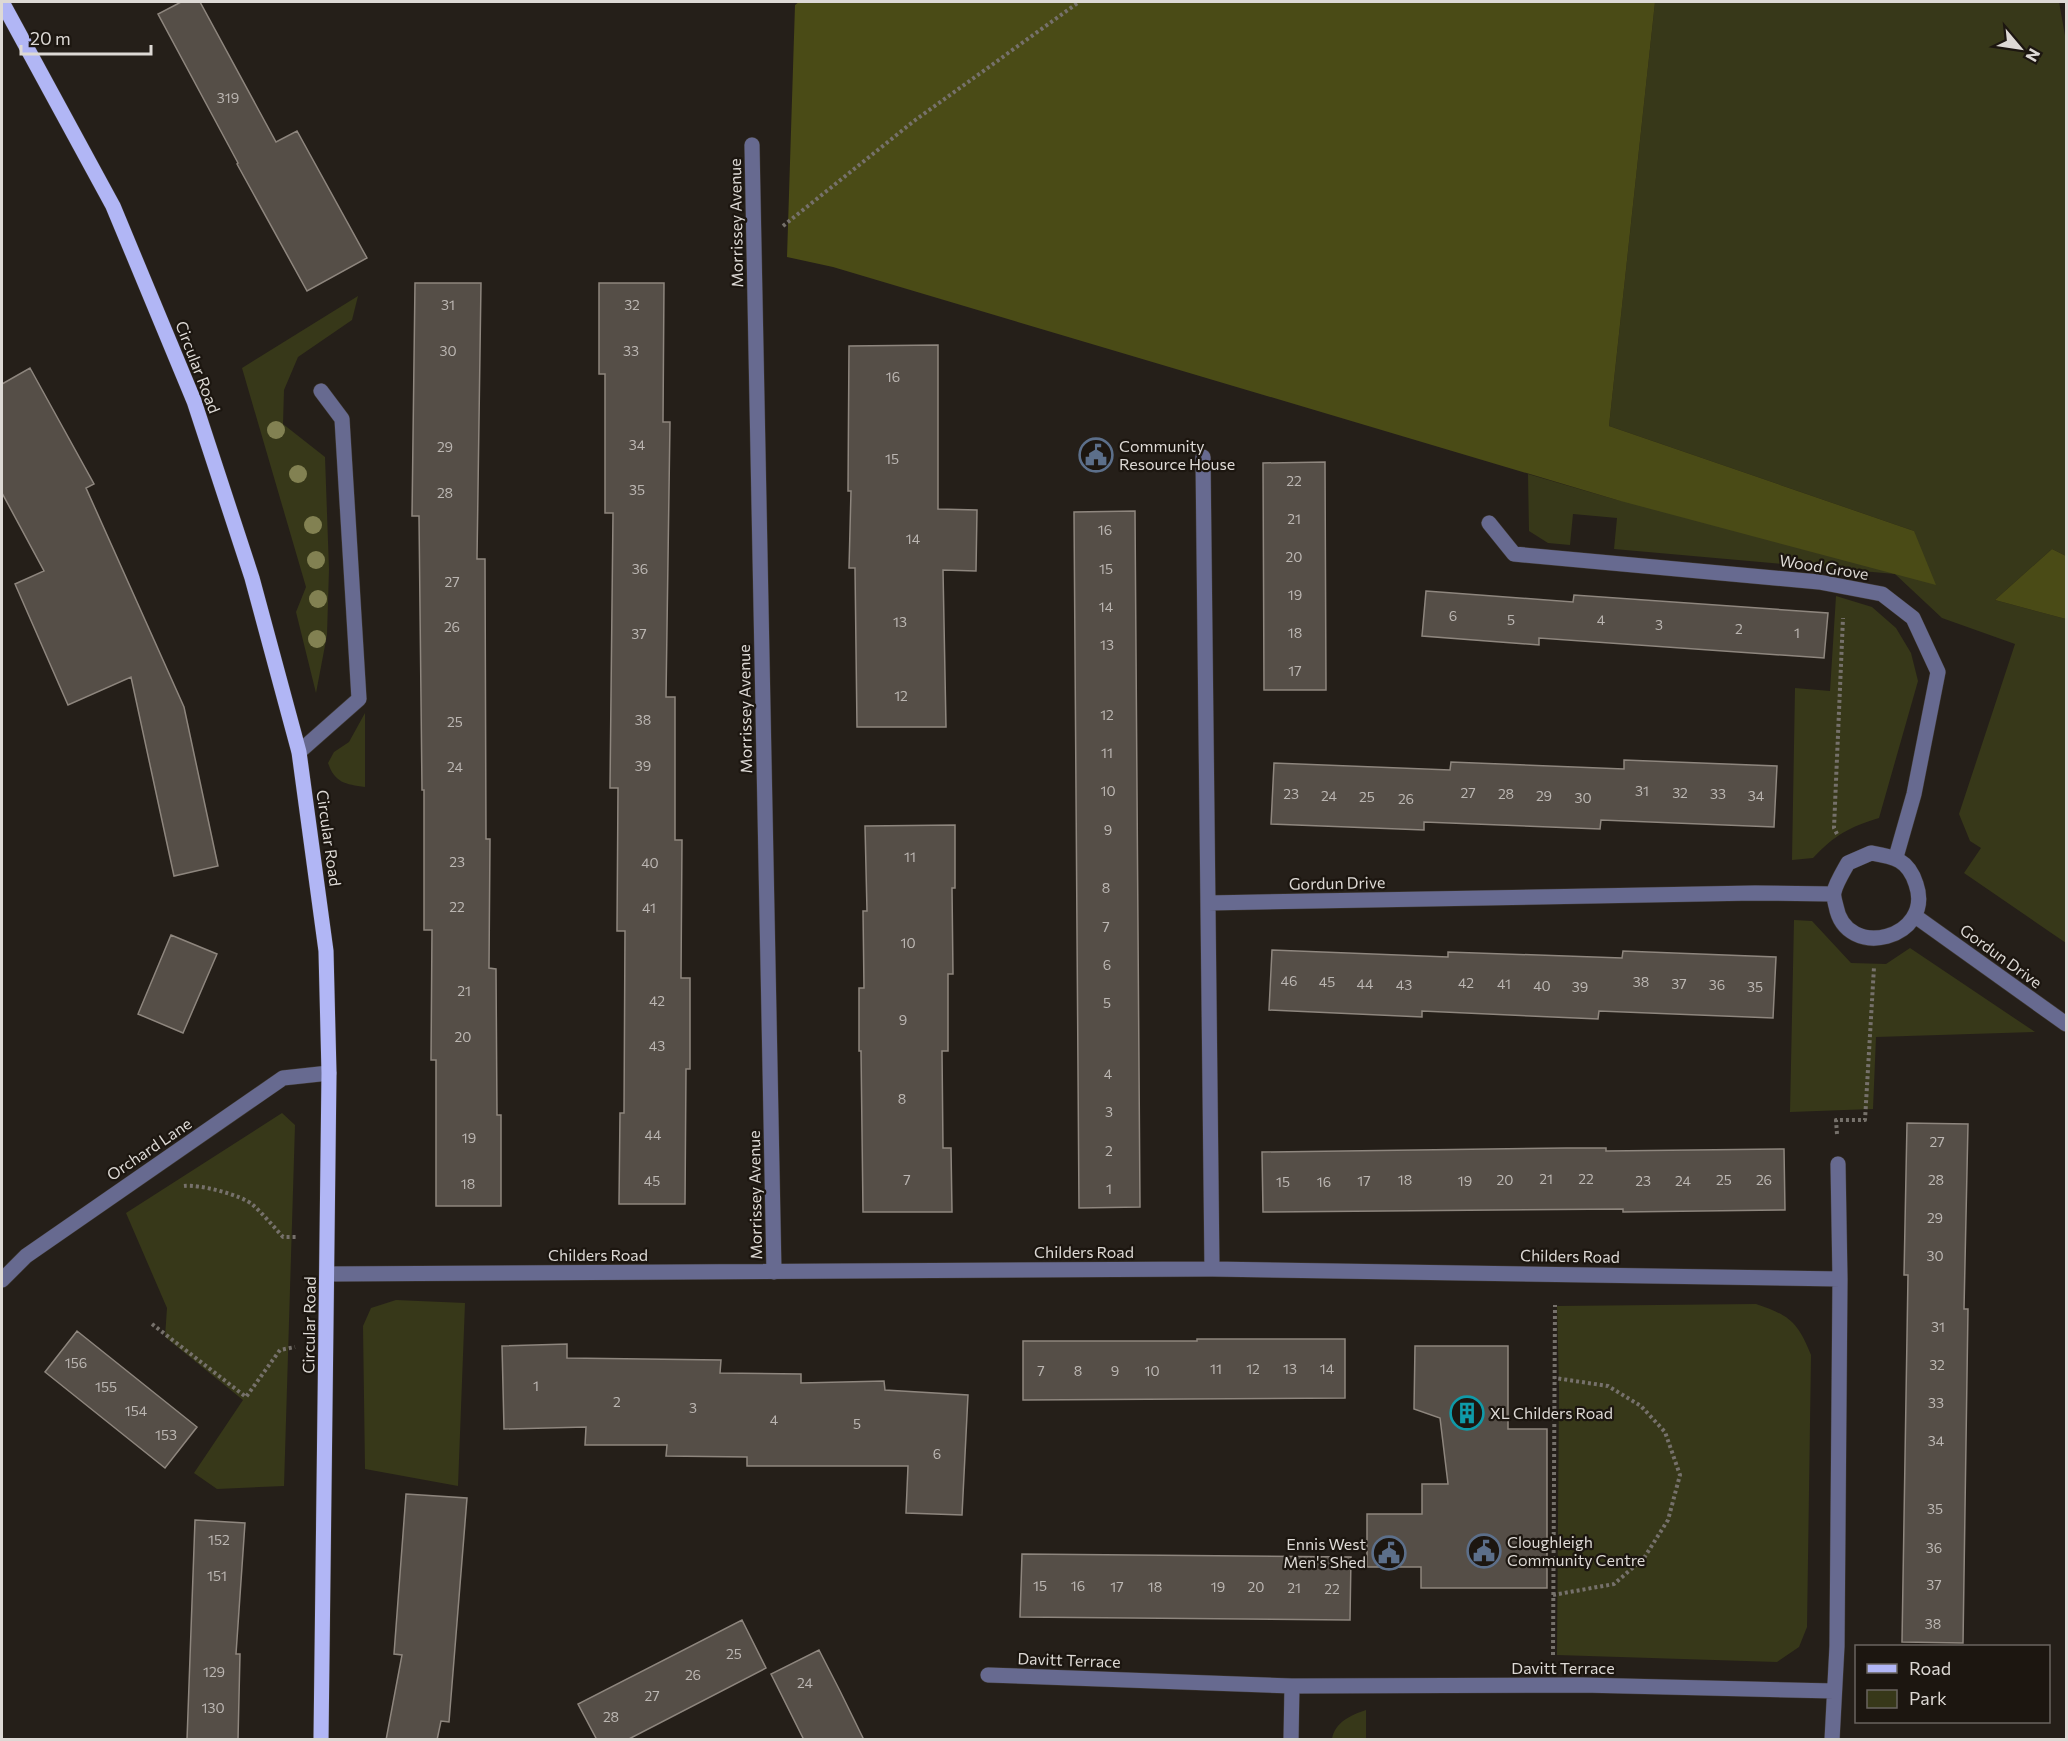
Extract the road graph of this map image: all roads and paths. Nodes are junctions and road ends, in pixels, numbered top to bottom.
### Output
1 (2, 2) edge
2 (1079, 2) edge
3 (752, 145) dead end
4 (754, 249) junction
5 (321, 391) dead end
6 (1203, 457) dead end
7 (1489, 523) dead end
8 (1844, 587) junction
9 (299, 753) junction
10 (1896, 857) junction
11 (1848, 863) junction
12 (1833, 894) junction
13 (1208, 903) junction
14 (1915, 916) junction
15 (1875, 939) junction
16 (2067, 1024) edge
17 (329, 1072) junction
18 (160, 1163) junction
19 (1838, 1164) joint
20 (283, 1237) dead end
21 (1212, 1269) junction
22 (774, 1272) junction
23 (1555, 1273) junction
24 (328, 1274) junction
25 (1840, 1279) junction
26 (2, 1280) edge
27 (152, 1324) dead end
28 (280, 1350) dead end
29 (1554, 1378) junction
30 (1553, 1595) junction
31 (988, 1675) dead end
32 (1553, 1685) junction
33 (1292, 1686) junction
34 (1834, 1691) junction
35 (321, 1740) edge
36 (1291, 1740) edge
37 (1832, 1740) edge

1 - 9 main road, Circular Road
2 - 4 path
3 - 4 street, Morrissey Avenue
4 - 22 street, Morrissey Avenue
5 - 9 street
6 - 13 street
7 - 8 street, Wood Grove
8 - 10 street, Wood Grove
8 - 11 path
9 - 17 main road, Circular Road
10 - 11 street
10 - 14 street
11 - 12 street
12 - 13 street, Gordun Drive
12 - 15 street
13 - 21 street
14 - 15 street
14 - 16 street, Gordun Drive
15 - 19 path
17 - 18 street, Orchard Lane
17 - 24 main road, Circular Road
18 - 20 path
18 - 26 street, Orchard Lane
19 - 25 street
21 - 22 street, Childers Road
21 - 23 street, Childers Road
22 - 24 street, Childers Road
23 - 25 street, Childers Road
23 - 29 path
24 - 35 main road, Circular Road
25 - 34 street
27 - 28 path
29 - 30 path
29 - 30 path
30 - 32 path
31 - 33 street, Davitt Terrace
32 - 33 street, Davitt Terrace
32 - 34 street, Davitt Terrace
33 - 36 street
34 - 37 street

